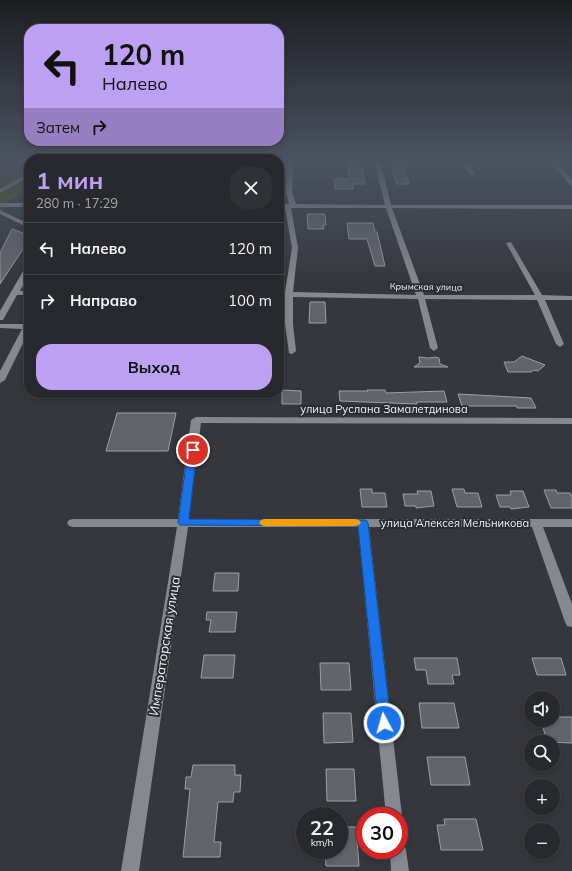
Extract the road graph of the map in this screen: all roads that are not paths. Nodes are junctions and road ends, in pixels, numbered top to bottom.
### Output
1 (290, 201) edge
2 (387, 201) edge
3 (0, 205) edge
4 (24, 205) edge
5 (284, 206) edge
6 (291, 206) junction
7 (388, 206) junction
8 (572, 208) edge
9 (0, 212) edge
10 (24, 224) edge
11 (510, 243) dead end
12 (24, 277) edge
13 (15, 293) junction
14 (24, 293) edge
15 (284, 294) edge
16 (289, 294) junction
17 (421, 297) junction
18 (540, 298) junction
19 (572, 298) edge
20 (0, 318) edge
21 (24, 325) edge
22 (0, 326) edge
23 (24, 333) edge
24 (560, 344) dead end
25 (434, 348) dead end
26 (292, 351) dead end
27 (0, 380) edge
28 (196, 420) joint
29 (572, 421) edge
30 (73, 523) dead end
31 (183, 523) junction
32 (363, 523) junction
33 (536, 523) junction
34 (572, 523) edge
35 (572, 622) edge
36 (393, 807) edge
37 (399, 859) edge
38 (130, 871) edge
39 (400, 871) edge

1 - 6 street
2 - 7 street
3 - 4 street
5 - 6 street
6 - 7 street
6 - 16 street
7 - 8 street
7 - 17 street
9 - 10 street
11 - 18 street
12 - 13 street
13 - 14 street
13 - 20 street
15 - 16 street, Крымская улица
16 - 17 street, Крымская улица
16 - 26 street
17 - 18 street, Крымская улица
17 - 25 street
18 - 19 street, Крымская улица
18 - 24 street
21 - 22 street
23 - 27 street
28 - 29 street, улица Руслана Замалетдинова
28 - 31 street, Императорская улица
30 - 31 street, улица Алексея Мельникова
31 - 32 street, улица Алексея Мельникова
31 - 38 street, Императорская улица
32 - 33 street, улица Алексея Мельникова
32 - 36 street
33 - 34 street, улица Алексея Мельникова
33 - 35 street
37 - 39 street

